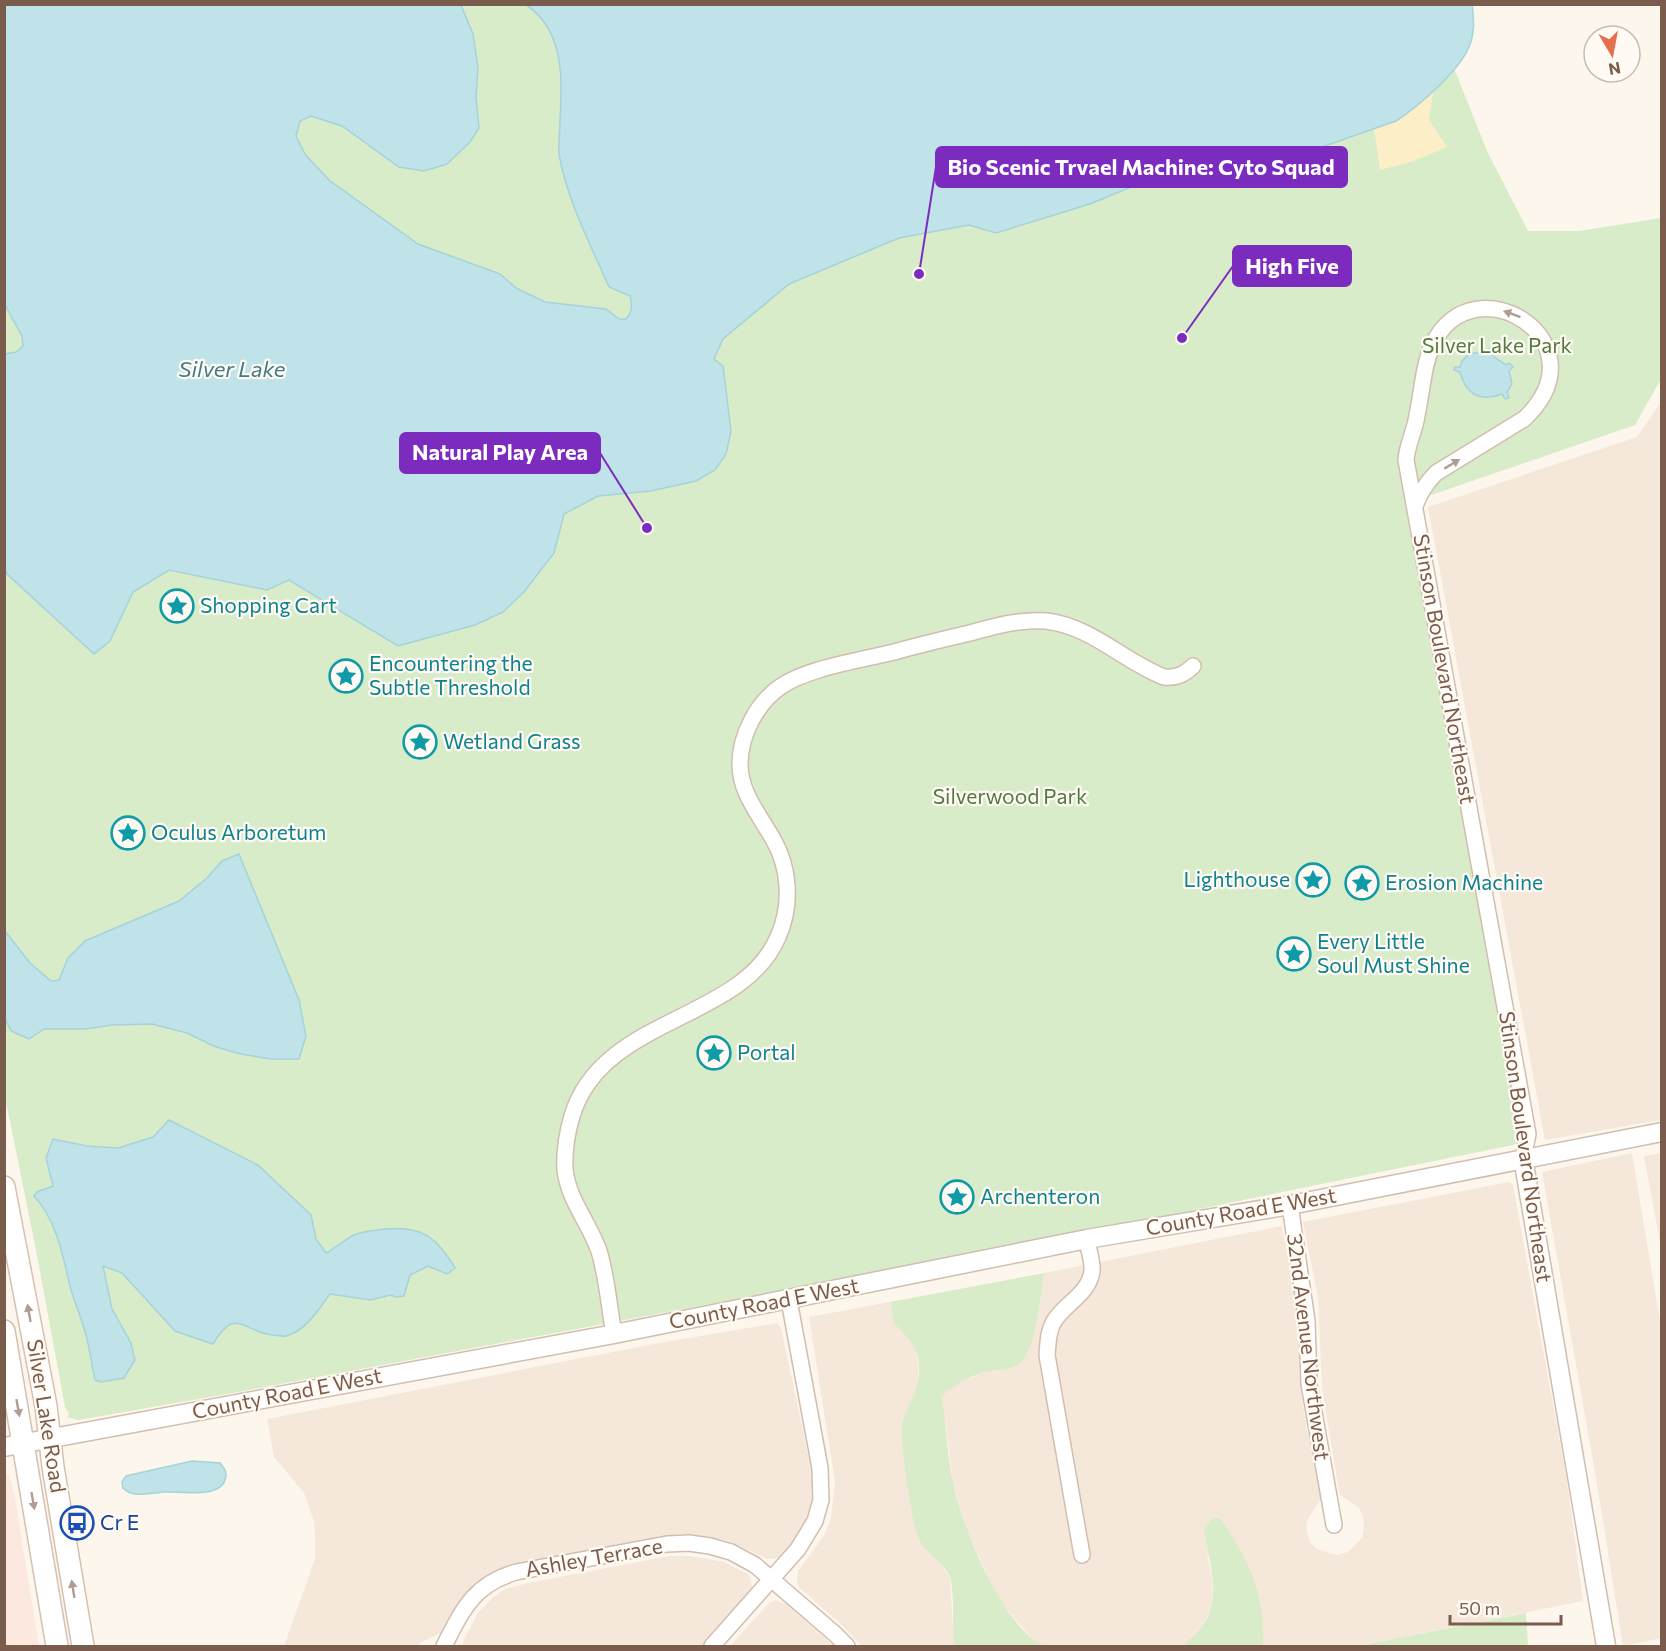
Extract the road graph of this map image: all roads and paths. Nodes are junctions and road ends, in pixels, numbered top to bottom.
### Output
1 (1415, 506) junction
2 (1193, 666) dead end
3 (1662, 1132) edge
4 (1523, 1158) junction
5 (4, 1187) edge
6 (1290, 1204) junction
7 (1087, 1239) junction
8 (789, 1300) junction
9 (4, 1331) edge
10 (614, 1334) junction
11 (50, 1438) junction
12 (14, 1445) edge
13 (1334, 1525) dead end
14 (1082, 1555) dead end
15 (772, 1578) junction
16 (57, 1647) edge
17 (83, 1647) edge
18 (444, 1647) edge
19 (712, 1647) edge
20 (847, 1647) edge
21 (1606, 1647) edge

1 -> 1 street, Stinson Boulevard Northeast
1 - 4 street, Stinson Boulevard Northeast
2 - 10 street
3 - 4 street, County Road E West
4 - 6 street, County Road E West
4 - 21 street, Stinson Boulevard Northeast
11 -> 5 main road, Silver Lake Road
6 - 7 street, County Road E West
6 - 13 street, 32nd Avenue Northwest
7 - 8 street, County Road E West
7 - 14 street
8 - 10 street, County Road E West
8 - 15 street
9 -> 12 main road
10 - 11 street, County Road E West
11 - 12 street, County Road E West
17 -> 11 main road, Silver Lake Road
12 -> 16 main road
15 - 18 street, Ashley Terrace
15 - 19 street
15 - 20 street, Ashley Terrace

